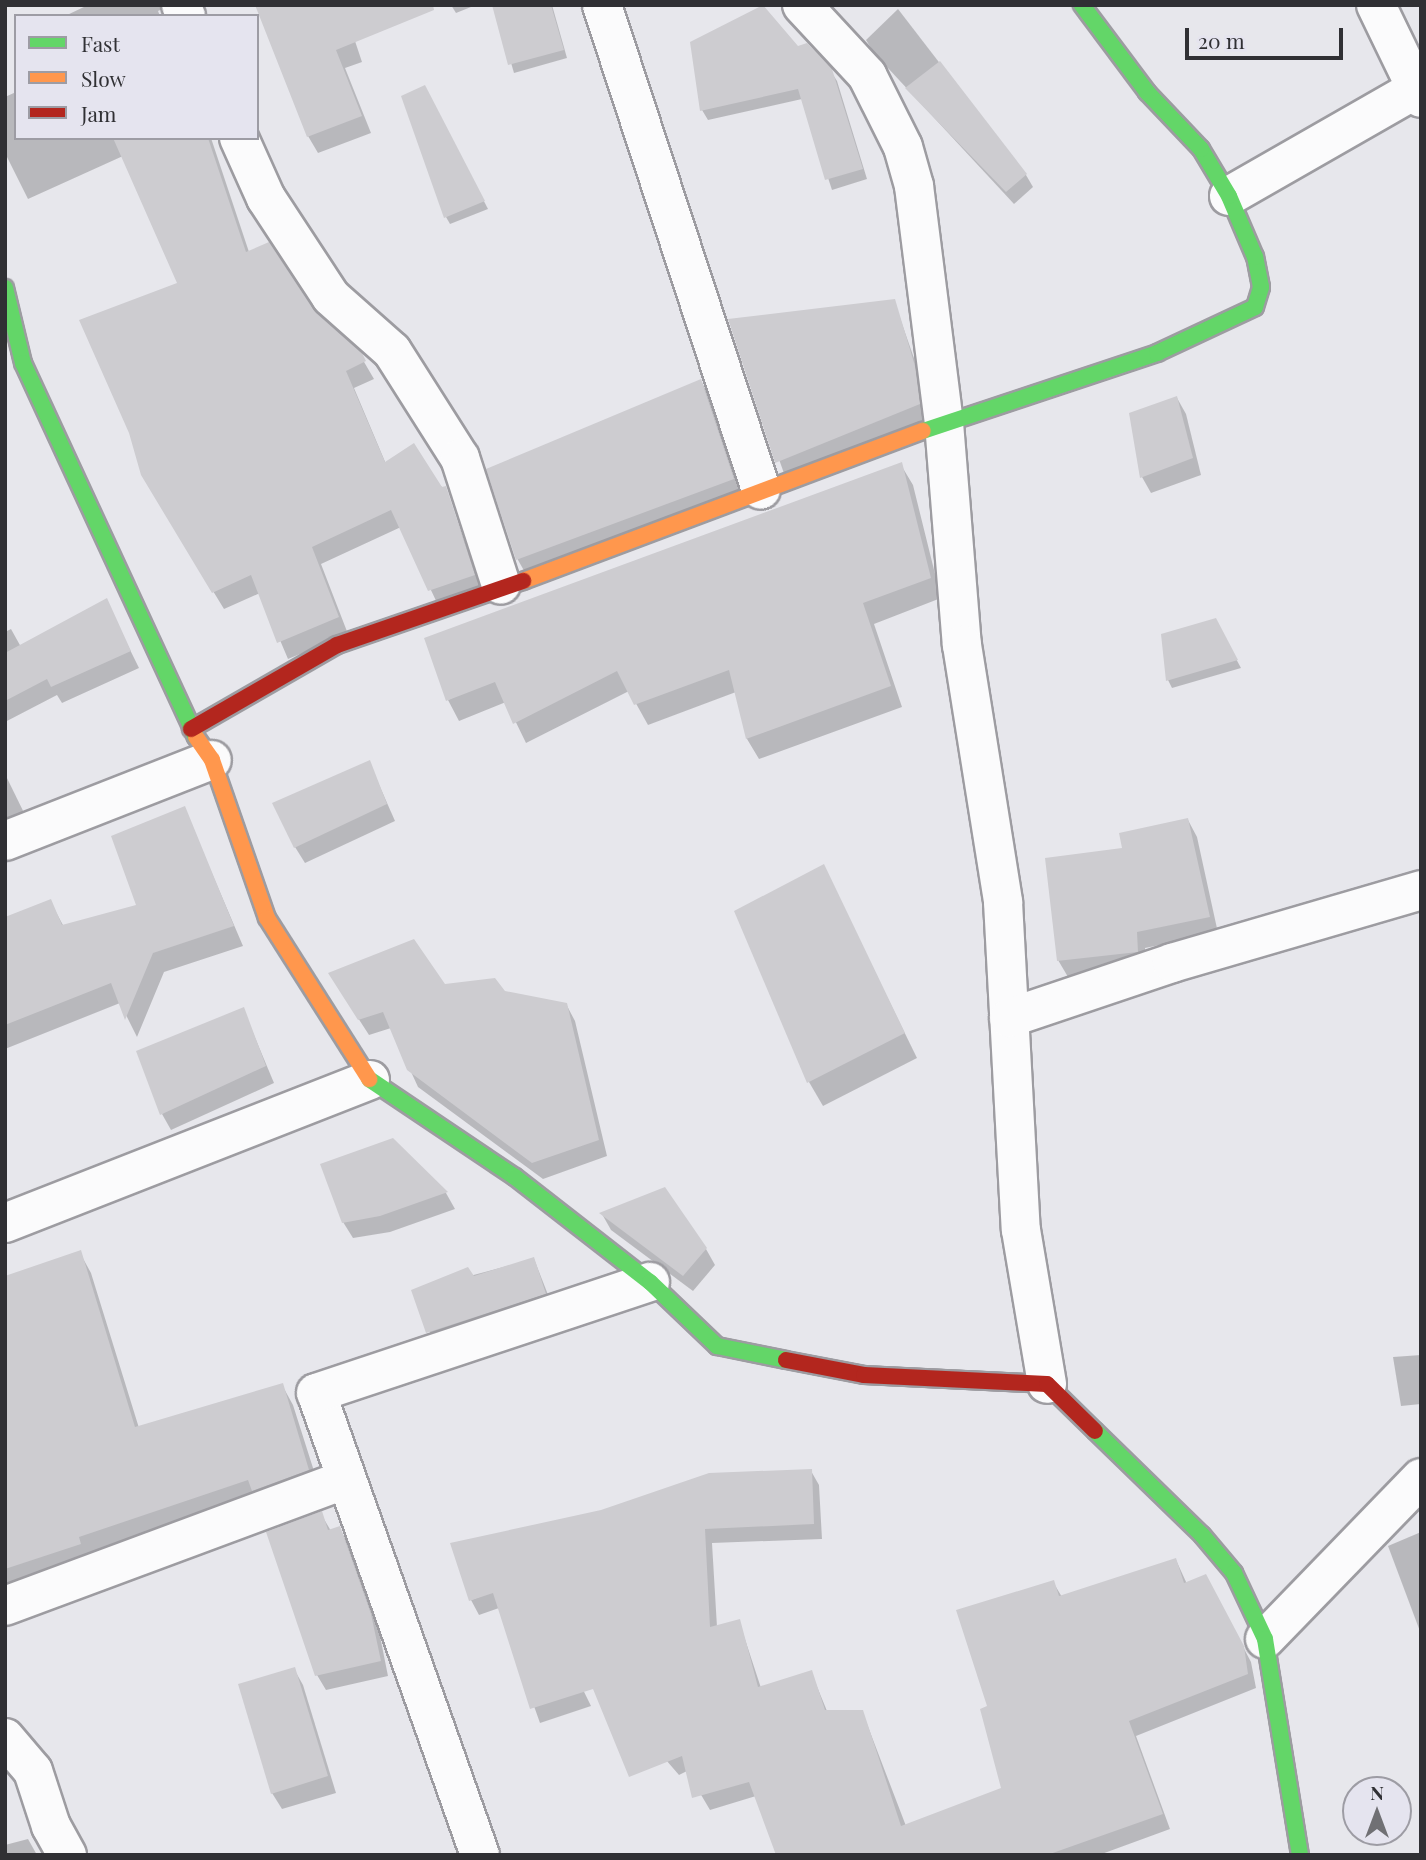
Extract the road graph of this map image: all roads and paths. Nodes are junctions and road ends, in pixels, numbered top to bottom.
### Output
1 (603, 5) edge
2 (802, 5) edge
3 (1082, 5) edge
4 (1376, 5) edge
5 (1418, 94) edge
6 (240, 140) edge
7 (1229, 196) junction
8 (5, 288) edge
9 (14, 364) edge
10 (944, 423) junction
11 (761, 490) junction
12 (501, 585) junction
13 (191, 729) junction
14 (212, 760) junction
15 (5, 841) edge
16 (1421, 890) edge
17 (1009, 1018) junction
18 (370, 1080) junction
19 (5, 1223) edge
20 (650, 1282) junction
21 (1047, 1384) junction
22 (1421, 1478) edge
23 (344, 1480) junction
24 (5, 1606) edge
25 (1265, 1639) junction
26 (5, 1738) edge
27 (19, 1776) edge
28 (67, 1855) edge
29 (480, 1855) edge
30 (1300, 1855) edge

1 - 11 street
2 - 10 street
3 - 7 street
4 - 5 street
5 - 7 street
6 - 12 street
7 - 10 street
8 - 9 street
9 - 13 street
10 - 11 street
10 - 17 street
11 - 12 street
12 - 13 street
13 - 14 street
14 - 15 street
14 - 18 street
16 - 17 street
17 - 21 street
18 - 19 street
18 - 20 street
20 - 21 street
20 - 23 street
21 - 25 street
22 - 25 street
23 - 24 street
23 - 29 street
25 - 30 street
26 - 27 street
27 - 28 street

